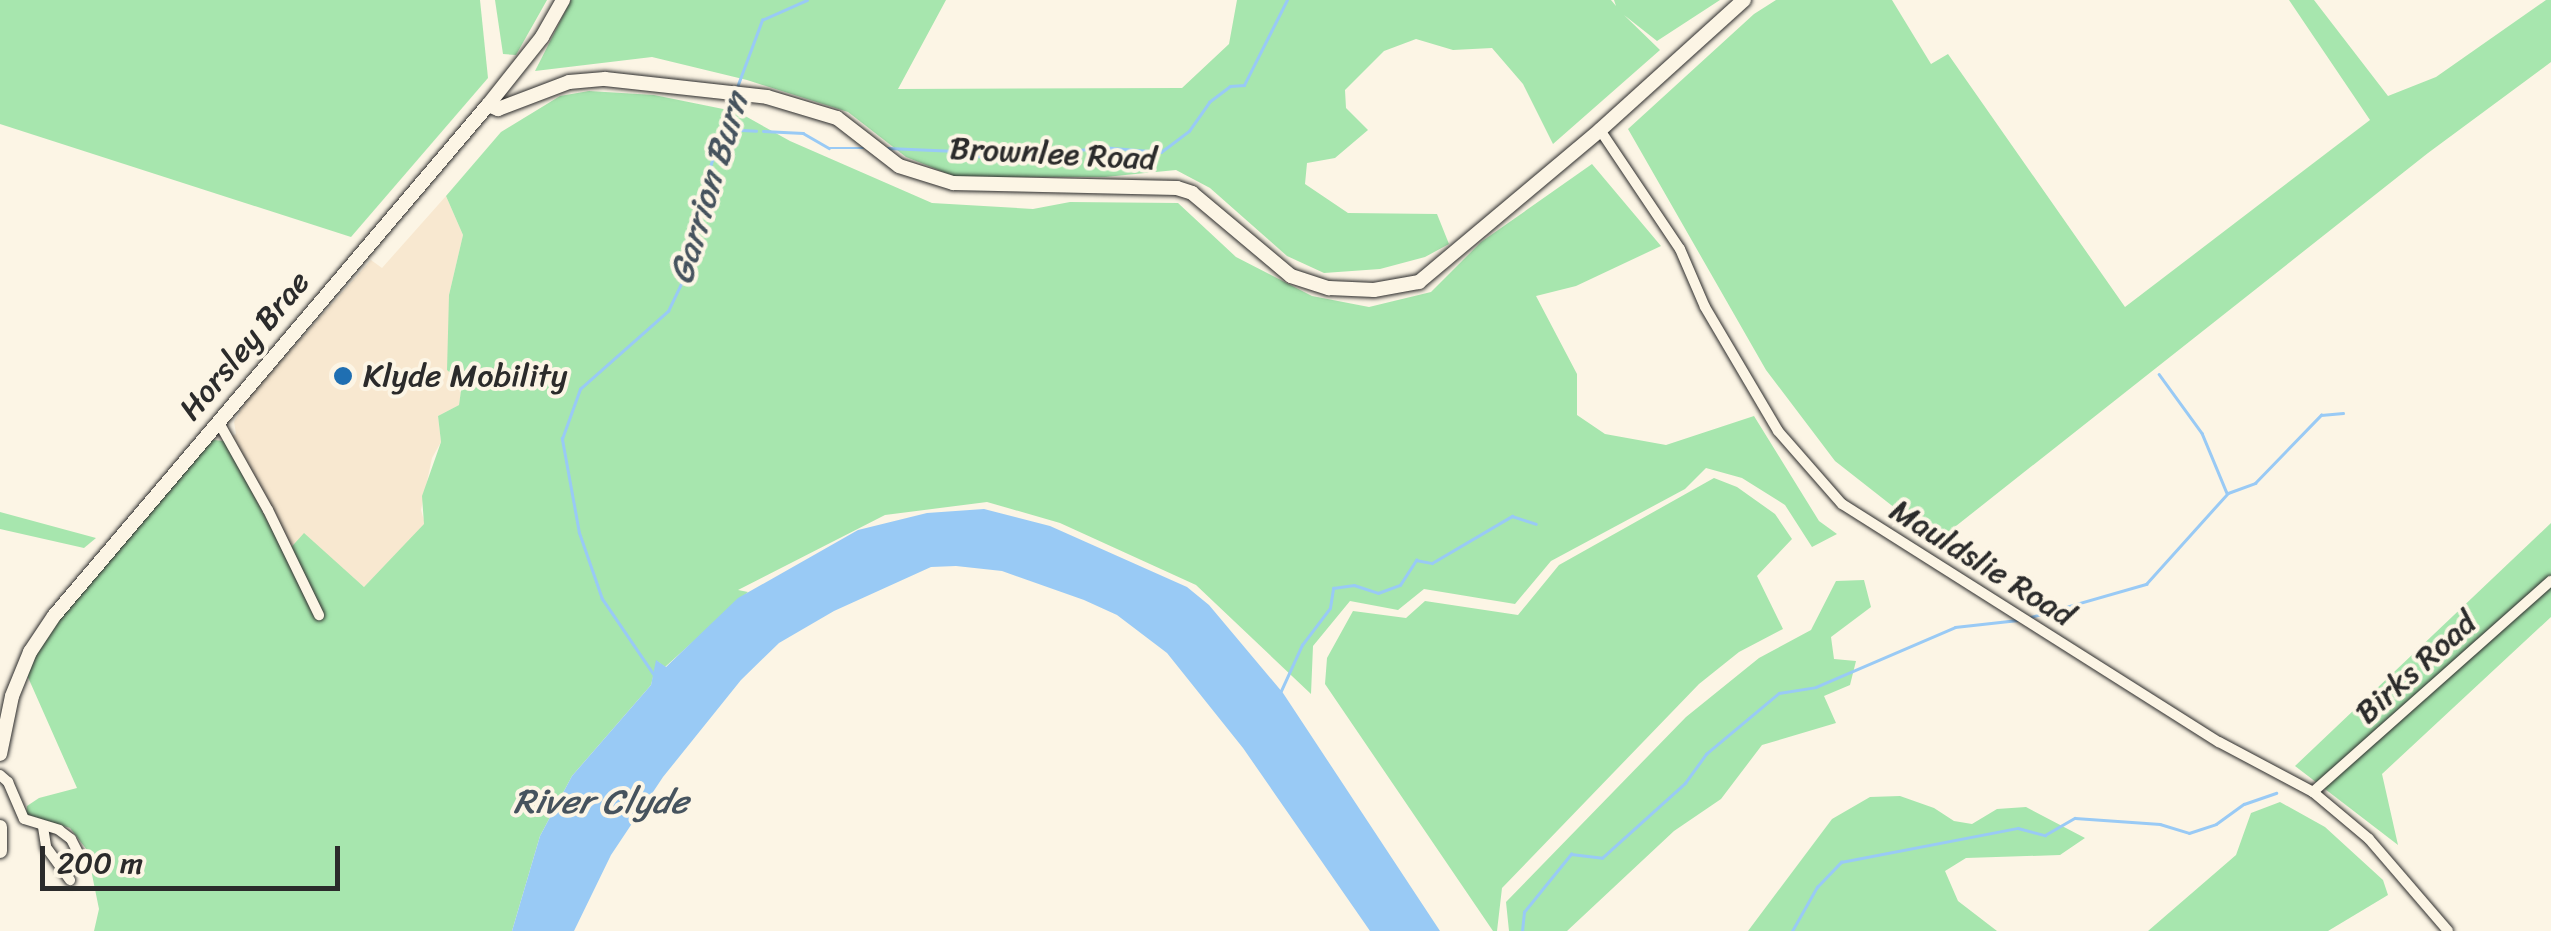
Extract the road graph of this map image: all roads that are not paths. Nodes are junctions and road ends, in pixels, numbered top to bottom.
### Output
1 (564, 0) edge
2 (1744, 0) edge
3 (488, 104) junction
4 (1600, 130) junction
5 (218, 421) junction
6 (2551, 581) edge
7 (319, 616) dead end
8 (0, 749) edge
9 (0, 775) edge
10 (2313, 792) junction
11 (0, 826) edge
12 (43, 826) junction
13 (0, 850) edge
14 (84, 864) dead end
15 (70, 880) dead end
16 (2448, 931) edge

1 - 3 main road, Horsley Brae
2 - 4 main road, Brownlee Road
3 - 4 main road, Brownlee Road
3 - 5 main road, Horsley Brae
4 - 10 street, Mauldslie Road
5 - 7 street
5 - 8 main road, Horsley Brae
6 - 10 street, Birks Road
9 - 12 street
10 - 16 street, Mauldslie Road
11 - 13 main road
12 - 14 street
12 - 15 street

